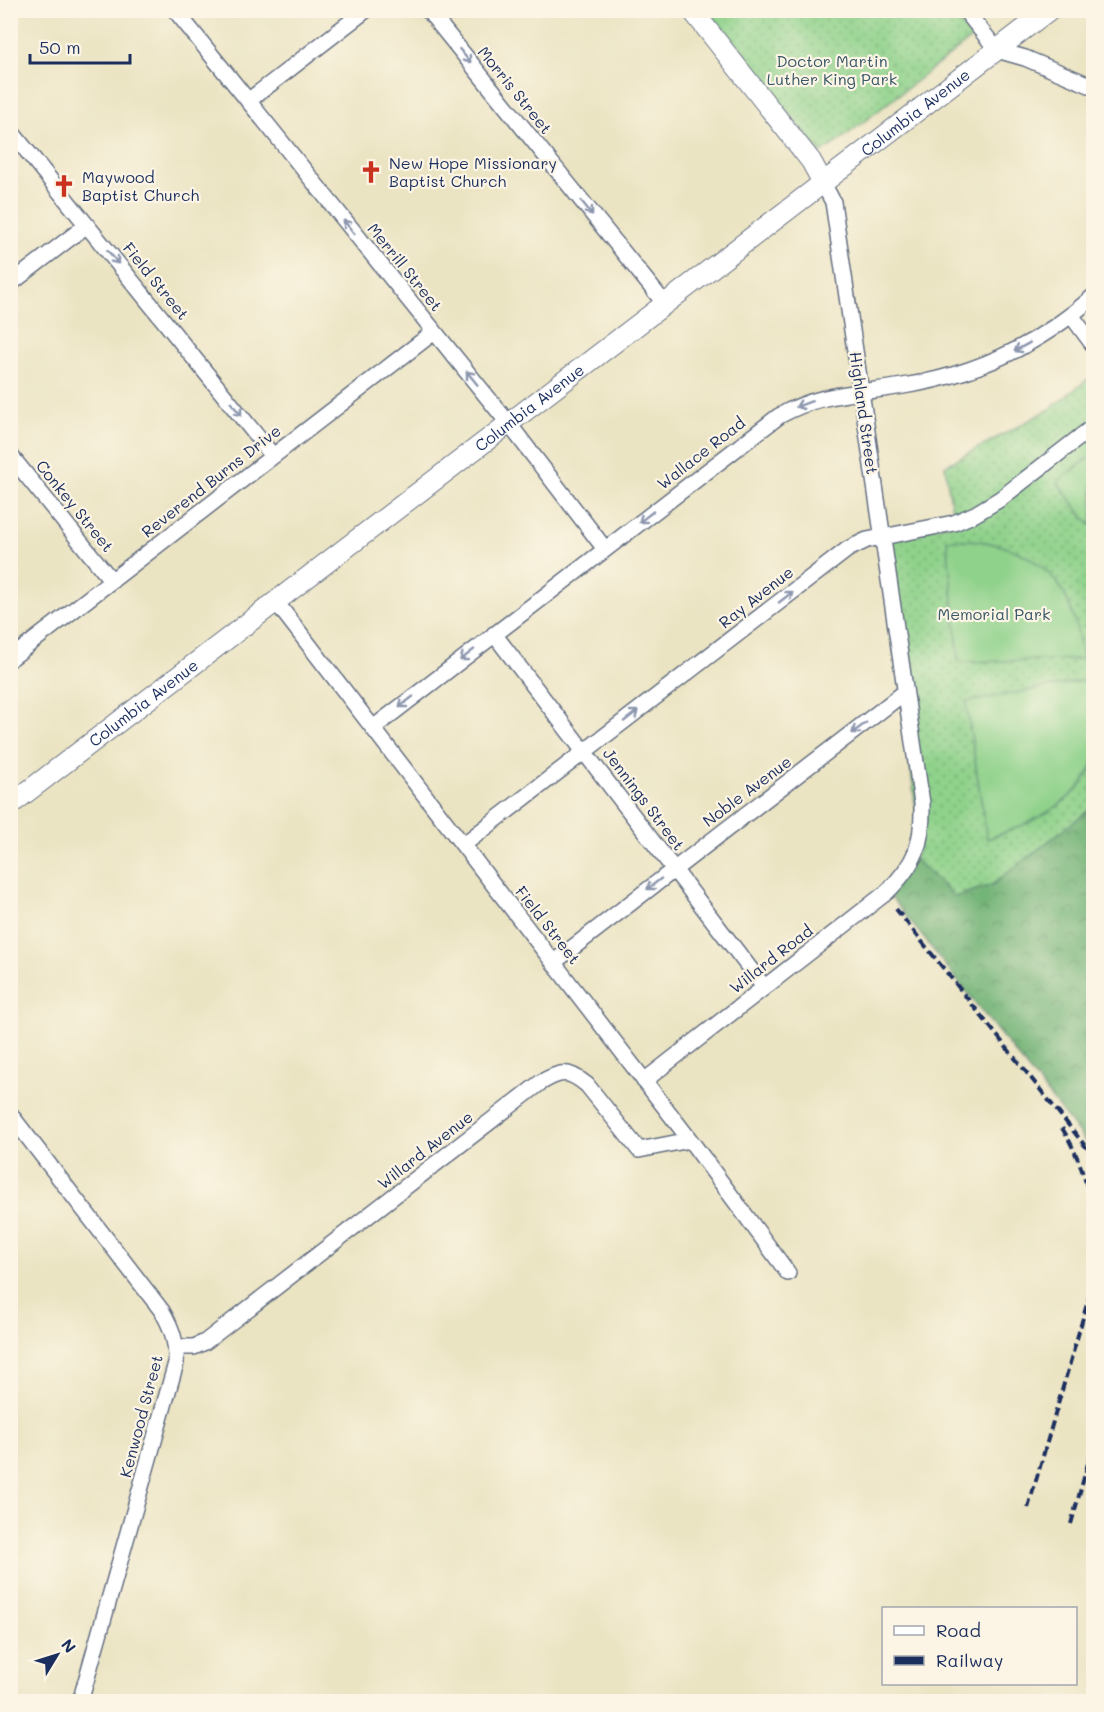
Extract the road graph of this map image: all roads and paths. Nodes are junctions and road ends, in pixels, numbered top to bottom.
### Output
1 (175, 10) edge
2 (366, 10) edge
3 (428, 10) edge
4 (692, 10) edge
5 (965, 10) edge
6 (1049, 10) edge
7 (997, 50) junction
8 (1094, 87) edge
9 (248, 101) junction
10 (10, 130) edge
11 (823, 183) junction
12 (87, 225) junction
13 (10, 285) edge
14 (1094, 296) edge
15 (664, 304) junction
16 (1071, 315) junction
17 (434, 332) junction
18 (1094, 346) edge
19 (861, 391) junction
20 (509, 424) junction
21 (1094, 426) edge
22 (10, 455) edge
23 (273, 456) junction
24 (882, 537) junction
25 (605, 549) junction
26 (112, 581) junction
27 (276, 602) junction
28 (494, 634) junction
29 (10, 659) edge
30 (905, 692) junction
31 (373, 728) junction
32 (585, 752) junction
33 (10, 806) edge
34 (463, 845) junction
35 (914, 859) joint
36 (674, 869) junction
37 (554, 962) junction
38 (764, 987) junction
39 (644, 1081) junction
40 (10, 1114) edge
41 (690, 1140) junction
42 (788, 1272) dead end
43 (177, 1347) junction
44 (80, 1701) edge

1 - 9 street, Merrill Street
2 - 9 street
3 -> 15 street, Morris Street
4 - 11 street, Highland Street
5 - 7 street
6 - 7 street, Columbia Avenue
7 - 8 street
7 - 11 street, Columbia Avenue
17 -> 9 street, Merrill Street
10 - 12 street, Field Street
11 - 15 street, Columbia Avenue
11 - 19 street, Highland Street
12 - 13 street
12 -> 23 street, Field Street
14 - 16 street, Wallace Road
15 - 20 street, Columbia Avenue
16 - 18 street
16 -> 19 street, Wallace Road
20 -> 17 street, Merrill Street
17 - 23 street, Reverend Burns Drive
19 - 24 street, Highland Street
19 -> 25 street, Wallace Road
20 - 25 street, Merrill Street
20 - 27 street, Columbia Avenue
21 - 24 street, Ray Avenue
22 - 26 street, Conkey Street
23 - 26 street, Reverend Burns Drive
24 - 30 street, Highland Street
32 -> 24 street, Ray Avenue
25 - 28 street, Wallace Road
26 - 29 street, Reverend Burns Drive
27 - 31 street, Field Street
27 - 33 street, Columbia Avenue
28 -> 31 street, Wallace Road
28 - 32 street, Jennings Street
30 - 35 street, Highland Street
30 -> 36 street, Noble Avenue
31 - 34 street, Field Street
32 - 34 street, Ray Avenue
32 - 36 street, Jennings Street
34 - 37 street, Field Street
35 - 38 street, Willard Road
36 -> 37 street, Noble Avenue
36 - 38 street, Jennings Street
37 - 39 street, Field Street
38 - 39 street, Willard Road
39 - 41 street, Field Street
40 - 43 street, Kenwood Street
41 - 42 street, Field Street
41 - 43 street, Willard Avenue
43 - 44 street, Kenwood Street

